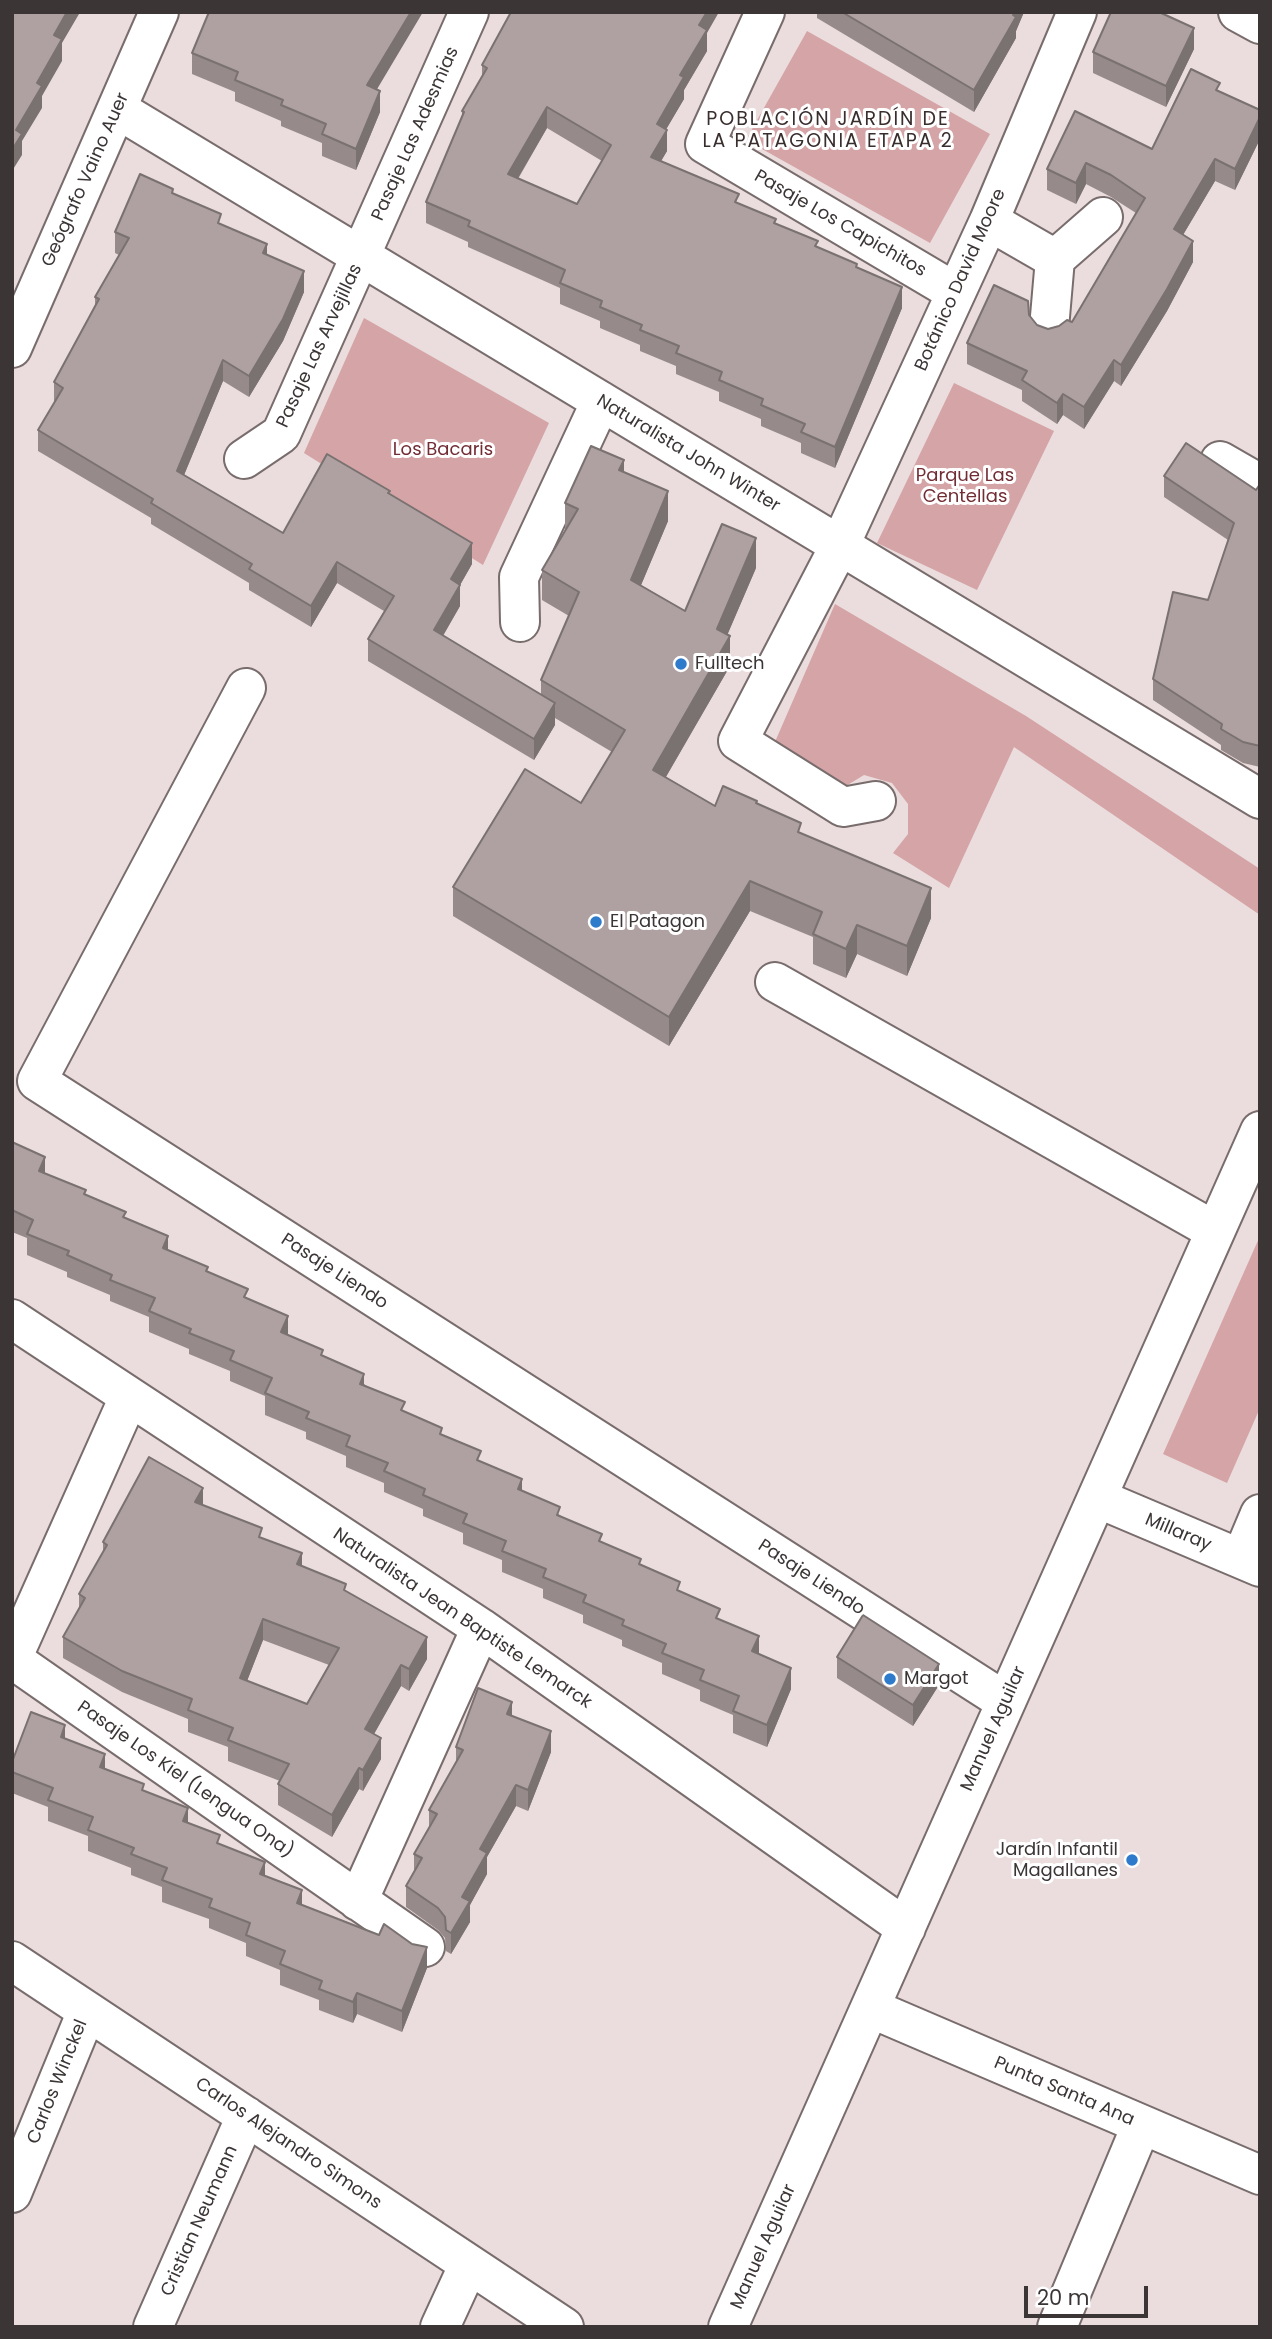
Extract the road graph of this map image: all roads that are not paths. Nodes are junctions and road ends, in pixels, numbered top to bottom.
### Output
1 (159, 12) edge
2 (470, 12) edge
3 (765, 12) edge
4 (1077, 12) edge
5 (1238, 12) edge
6 (1260, 24) edge
7 (117, 109) junction
8 (1102, 217) dead end
9 (989, 221) junction
10 (362, 256) junction
11 (1055, 259) junction
12 (955, 292) junction
13 (1049, 328) edge
14 (12, 348) edge
15 (601, 401) junction
16 (244, 459) dead end
17 (1220, 461) dead end
18 (1260, 484) edge
19 (840, 545) junction
20 (520, 622) dead end
21 (246, 688) dead end
22 (1260, 799) edge
23 (876, 801) dead end
24 (775, 982) dead end
25 (1260, 1131) edge
26 (1215, 1231) junction
27 (12, 1319) edge
28 (129, 1397) junction
29 (1097, 1498) junction
30 (1260, 1514) edge
31 (1250, 1563) edge
32 (481, 1628) junction
33 (12, 1659) edge
34 (1006, 1702) junction
35 (358, 1901) junction
36 (906, 1928) junction
37 (425, 1947) edge
38 (12, 1961) edge
39 (870, 2008) junction
40 (87, 2011) junction
41 (246, 2116) junction
42 (1141, 2126) junction
43 (1260, 2175) edge
44 (12, 2193) edge
45 (470, 2264) junction
46 (153, 2327) edge
47 (440, 2327) edge
48 (564, 2327) edge
49 (728, 2327) edge
50 (1057, 2327) edge

1 - 7 street, Geógrafo Vaino Auer
2 - 10 street, Pasaje Las Adesmias
3 - 12 street, Pasaje Los Capichitos
4 - 9 street, Botánico David Moore
5 - 6 street
7 - 10 street, Naturalista John Winter
7 - 14 street, Geógrafo Vaino Auer
8 - 11 street
9 - 11 street
9 - 12 street, Botánico David Moore
10 - 15 street, Naturalista John Winter
10 - 16 street, Pasaje Las Arvejillas
11 - 13 street
12 - 19 street, Botánico David Moore
15 - 19 street, Naturalista John Winter
15 - 20 street
17 - 18 street
19 - 22 street, Naturalista John Winter
19 - 23 street, Botánico David Moore
21 - 34 street, Pasaje Liendo
24 - 26 street
25 - 26 street, Manuel Aguilar
26 - 29 street, Manuel Aguilar
27 - 28 street, Naturalista Jean Baptiste Lemarck
28 - 32 street, Naturalista Jean Baptiste Lemarck
28 - 33 street
29 - 31 street, Millaray
29 - 34 street, Manuel Aguilar
30 - 31 street
32 - 35 street
32 - 36 street, Naturalista Jean Baptiste Lemarck
33 - 35 street, Pasaje Los Kiel (Lengua Ona)
34 - 36 street, Manuel Aguilar
35 - 37 street, Pasaje Los Kiel (Lengua Ona)
36 - 39 street, Manuel Aguilar
38 - 40 street, Carlos Alejandro Simons
39 - 42 street, Punta Santa Ana
39 - 49 street, Manuel Aguilar
40 - 41 street, Carlos Alejandro Simons
40 - 44 street, Carlos Winckel
41 - 45 street, Carlos Alejandro Simons
41 - 46 street, Cristian Neumann
42 - 43 street, Punta Santa Ana
42 - 50 street
45 - 47 street
45 - 48 street, Carlos Alejandro Simons

